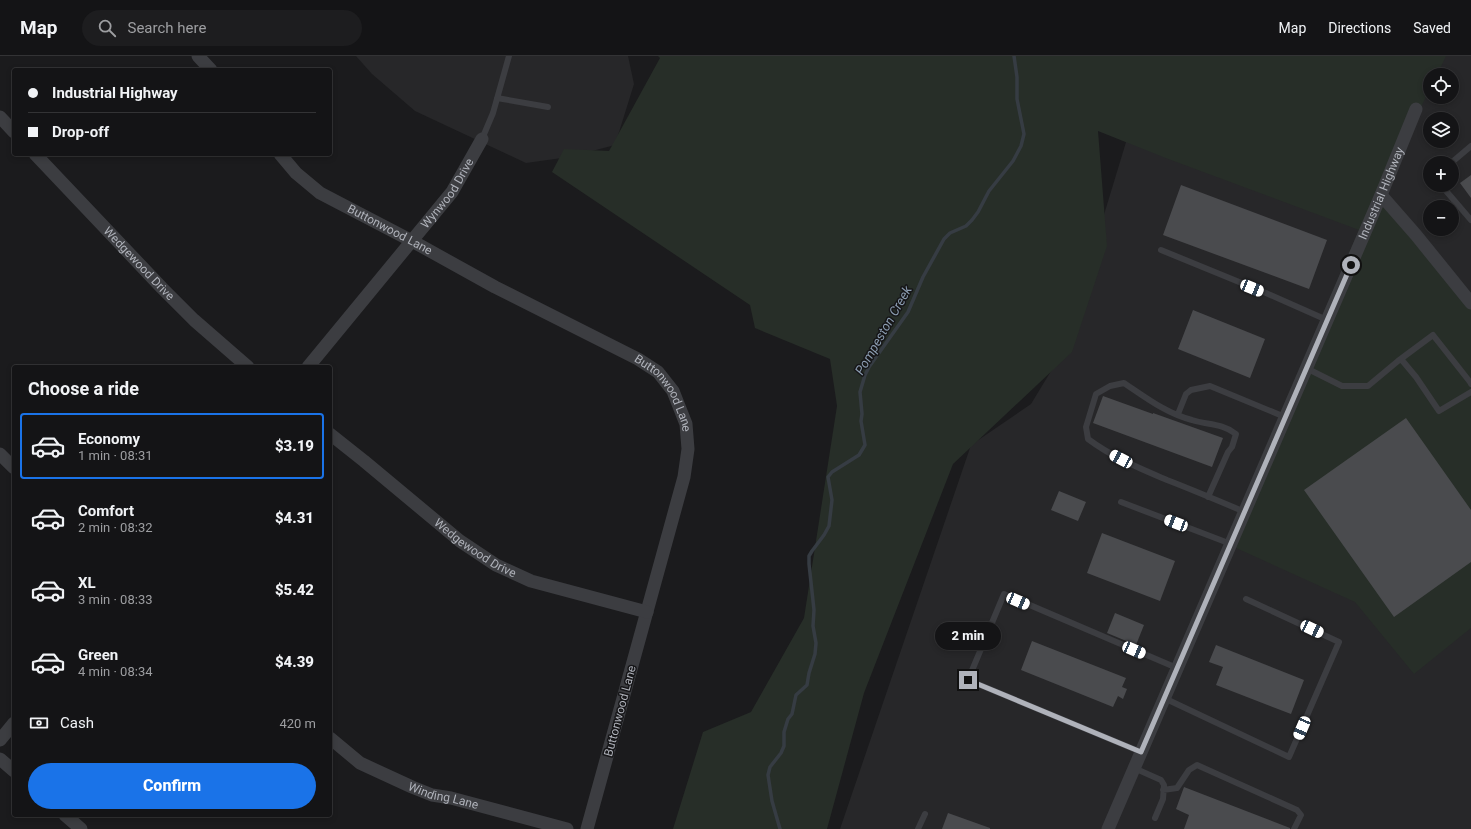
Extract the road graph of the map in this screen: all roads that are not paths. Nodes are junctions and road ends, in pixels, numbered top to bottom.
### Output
1 (198, 56) edge
2 (509, 56) edge
3 (208, 68) edge
4 (497, 98) junction
5 (548, 107) dead end
6 (1416, 109) dead end
7 (0, 117) edge
8 (12, 130) edge
9 (482, 139) joint
10 (1471, 146) edge
11 (37, 156) edge
12 (282, 156) edge
13 (1459, 156) edge
14 (1448, 192) edge
15 (1381, 195) junction
16 (1471, 220) edge
17 (412, 241) junction
18 (1160, 250) dead end
19 (1471, 303) edge
20 (1327, 320) junction
21 (1401, 359) junction
22 (246, 365) edge
23 (310, 365) edge
24 (1306, 368) junction
25 (1471, 384) edge
26 (1471, 392) edge
27 (1178, 414) junction
28 (1285, 418) junction
29 (332, 436) edge
30 (0, 454) edge
31 (12, 466) edge
32 (1208, 497) junction
33 (1120, 502) dead end
34 (1244, 512) junction
35 (1231, 544) junction
36 (1246, 598) dead end
37 (647, 612) junction
38 (1177, 668) junction
39 (1164, 698) junction
40 (12, 725) edge
41 (0, 740) edge
42 (332, 740) edge
43 (1141, 752) junction
44 (0, 759) edge
45 (1134, 768) junction
46 (12, 769) edge
47 (1164, 790) junction
48 (925, 814) dead end
49 (67, 817) edge
50 (1155, 818) dead end
51 (81, 829) edge
52 (567, 829) edge
53 (587, 829) edge
54 (918, 829) edge
55 (1108, 829) edge
56 (1294, 829) edge

1 - 3 street
2 - 4 lane, Wynwood Drive
4 - 5 lane
4 - 9 lane, Wynwood Drive
6 - 15 street, Industrial Highway
7 - 8 street
9 - 17 street, Wynwood Drive
10 - 13 lane
11 - 22 street, Wedgewood Drive
12 - 17 street, Buttonwood Lane
14 - 16 lane
15 - 19 street
15 - 20 street, Industrial Highway
17 - 23 street, Wynwood Drive
17 - 37 street, Buttonwood Lane
18 - 20 lane
20 - 24 street, Industrial Highway
21 - 24 lane
21 - 25 lane
21 - 26 lane
24 - 28 street, Industrial Highway
27 - 28 lane
27 - 32 lane
27 - 32 lane
28 - 34 street, Industrial Highway
29 - 37 street, Wedgewood Drive
30 - 31 street
32 - 34 lane
33 - 35 lane
34 - 35 street, Industrial Highway
35 - 38 street, Industrial Highway
36 - 39 lane
37 - 53 street, Buttonwood Lane
38 - 39 street, Industrial Highway
38 - 43 lane
39 - 43 street, Industrial Highway
40 - 41 street
42 - 52 street, Winding Lane
43 - 45 street, Industrial Highway
44 - 46 street
45 - 47 lane
45 - 55 street, Industrial Highway
47 - 50 lane
47 - 56 lane
48 - 54 lane
49 - 51 street

